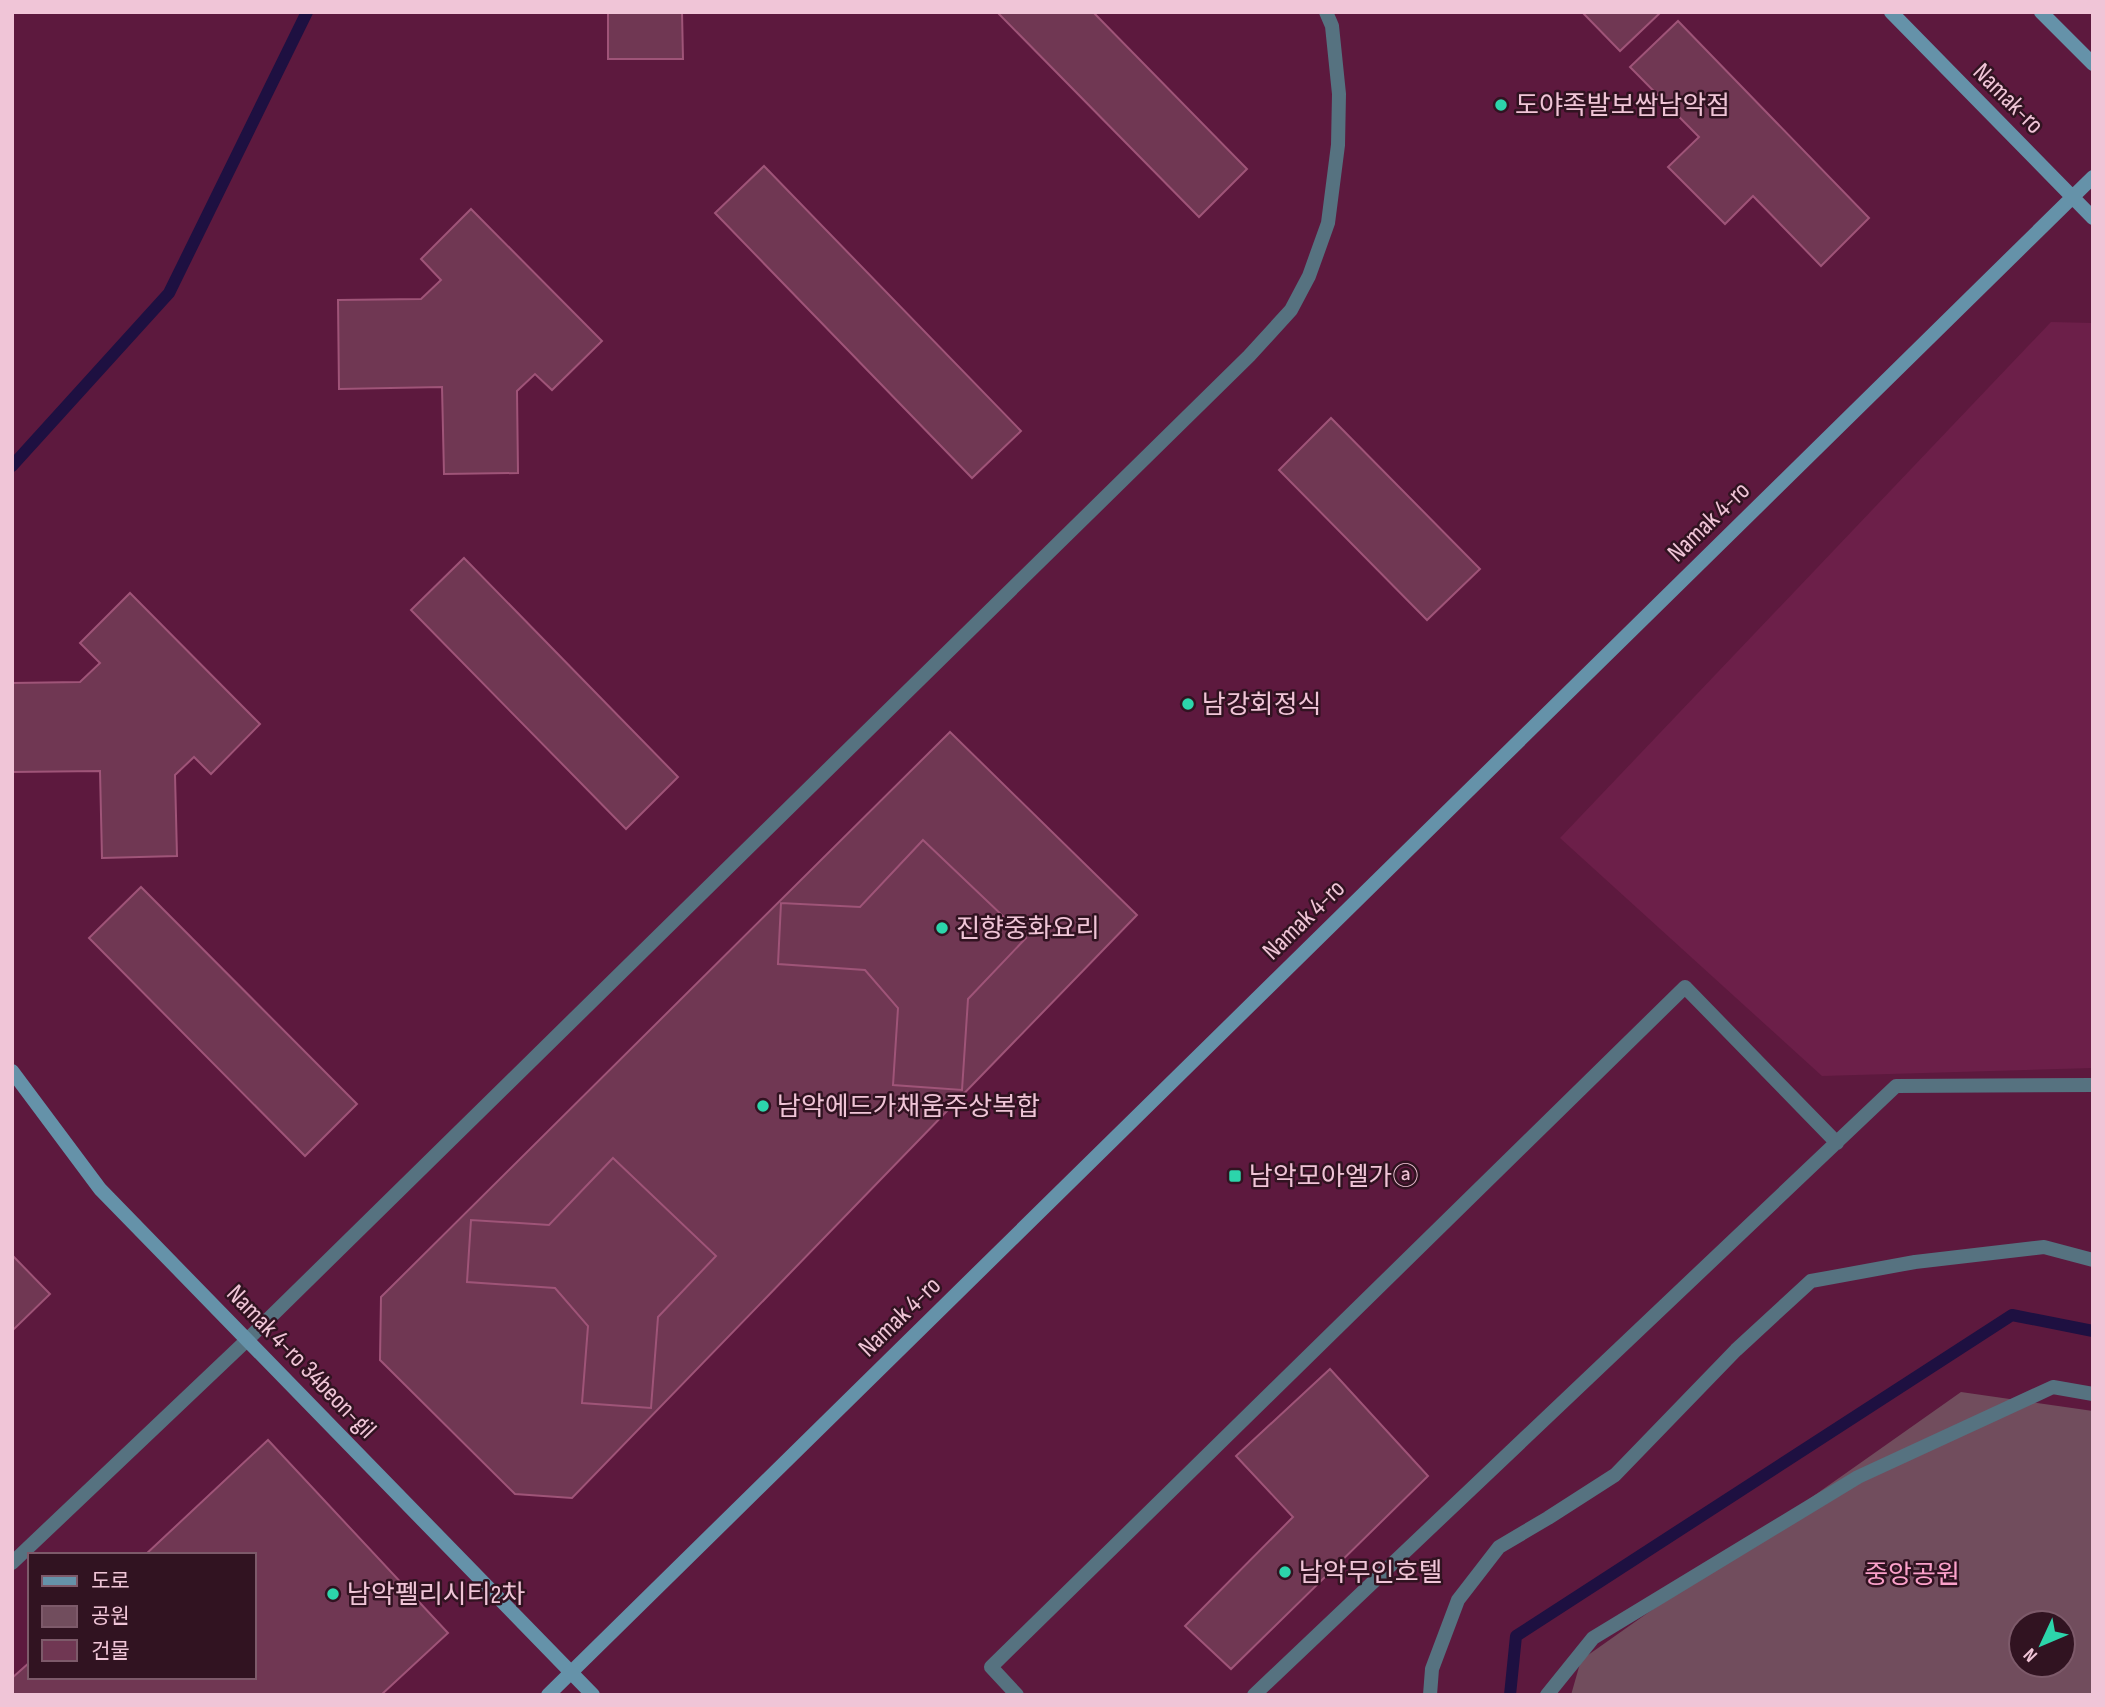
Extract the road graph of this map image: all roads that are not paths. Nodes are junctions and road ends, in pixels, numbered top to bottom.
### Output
1 (1326, 12) edge
2 (1891, 12) edge
3 (2041, 12) edge
4 (2093, 64) edge
5 (2093, 177) edge
6 (2073, 197) junction
7 (2093, 218) edge
8 (12, 1072) edge
9 (2093, 1084) edge
10 (1837, 1143) junction
11 (2093, 1260) edge
12 (247, 1340) junction
13 (2093, 1394) edge
14 (12, 1563) edge
15 (571, 1672) junction
16 (548, 1695) edge
17 (593, 1695) edge
18 (1017, 1695) edge
19 (1254, 1695) edge
20 (1430, 1695) edge
21 (1547, 1695) edge

1 - 12 street
2 - 6 street, Namak-ro
3 - 4 street
5 - 6 street, Namak 4-ro
6 - 7 street, Namak-ro
6 - 15 street, Namak 4-ro
8 - 12 street, Namak 4-ro 34beon-gil
9 - 10 street
10 - 18 street
10 - 19 street
11 - 20 street
12 - 14 street
12 - 15 street, Namak 4-ro 34beon-gil
13 - 21 street
15 - 16 street, Namak 4-ro
15 - 17 street, Namak 4-ro 34beon-gil

